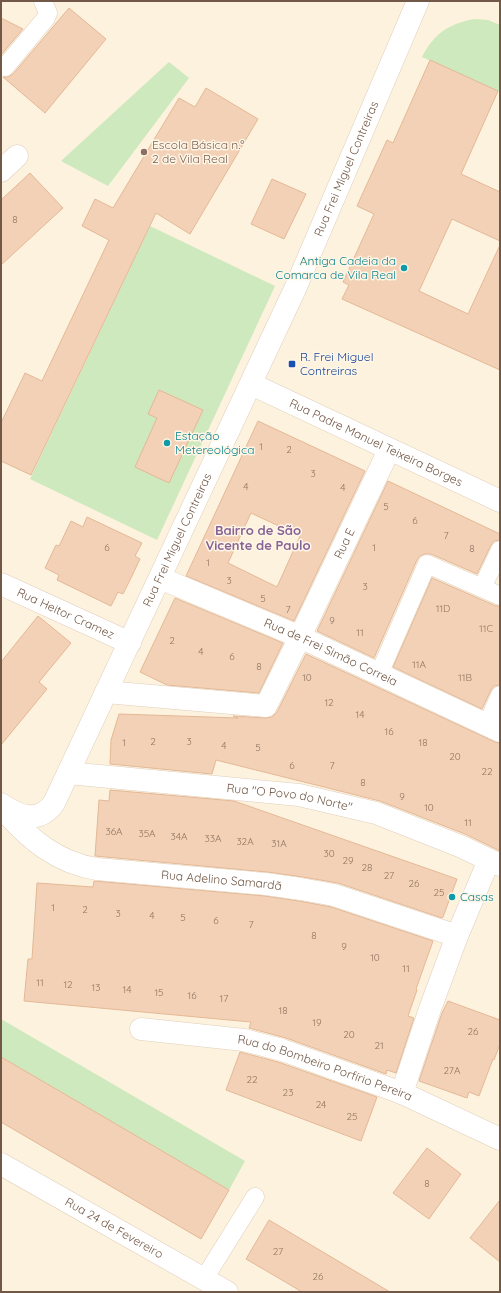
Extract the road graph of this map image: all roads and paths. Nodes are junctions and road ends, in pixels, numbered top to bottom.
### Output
1 (43, 1) edge
2 (418, 1) edge
3 (5, 68) dead end
4 (17, 156) dead end
5 (1, 171) edge
6 (251, 384) junction
7 (389, 450) junction
8 (500, 501) edge
9 (500, 550) edge
10 (160, 578) junction
11 (1, 584) edge
12 (482, 588) junction
13 (500, 596) edge
14 (300, 637) junction
15 (130, 643) junction
16 (379, 674) junction
17 (106, 692) junction
18 (500, 695) edge
19 (493, 728) edge
20 (68, 773) junction
21 (1, 805) edge
22 (494, 863) edge
23 (456, 936) junction
24 (141, 1029) dead end
25 (402, 1093) junction
26 (500, 1139) edge
27 (1, 1164) edge
28 (255, 1197) dead end
29 (204, 1279) junction
30 (227, 1292) edge

1 - 3 lane
2 - 6 street, Rua Frei Miguel Contreiras
4 - 5 street
6 - 7 street, Rua Padre Manuel Teixeira Borges
6 - 10 street, Rua Frei Miguel Contreiras
7 - 8 street, Rua Padre Manuel Teixeira Borges
7 - 14 street, Rua E
9 - 12 lane
10 - 14 street, Rua de Frei Simão Correia
10 - 15 street, Rua Frei Miguel Contreiras
11 - 15 street, Rua Heitor Cramez
12 - 13 lane
12 - 16 lane
14 - 16 street, Rua de Frei Simão Correia
14 - 17 street, Rua E
15 - 17 street, Rua Frei Miguel Contreiras
16 - 19 street, Rua de Frei Simão Correia
17 - 20 street, Rua Frei Miguel Contreiras
18 - 19 lane
20 - 21 street, Rua Frei Miguel Contreiras
20 - 22 street, Rua "O Povo do Norte"
21 - 23 street, Rua Adelino Samardã
22 - 23 street
23 - 25 street
24 - 25 street, Rua do Bombeiro Porfírio Pereira
25 - 26 street, Rua do Bombeiro Porfírio Pereira
27 - 29 street, Rua 24 de Fevereiro
28 - 29 lane
29 - 30 street, Rua 24 de Fevereiro

